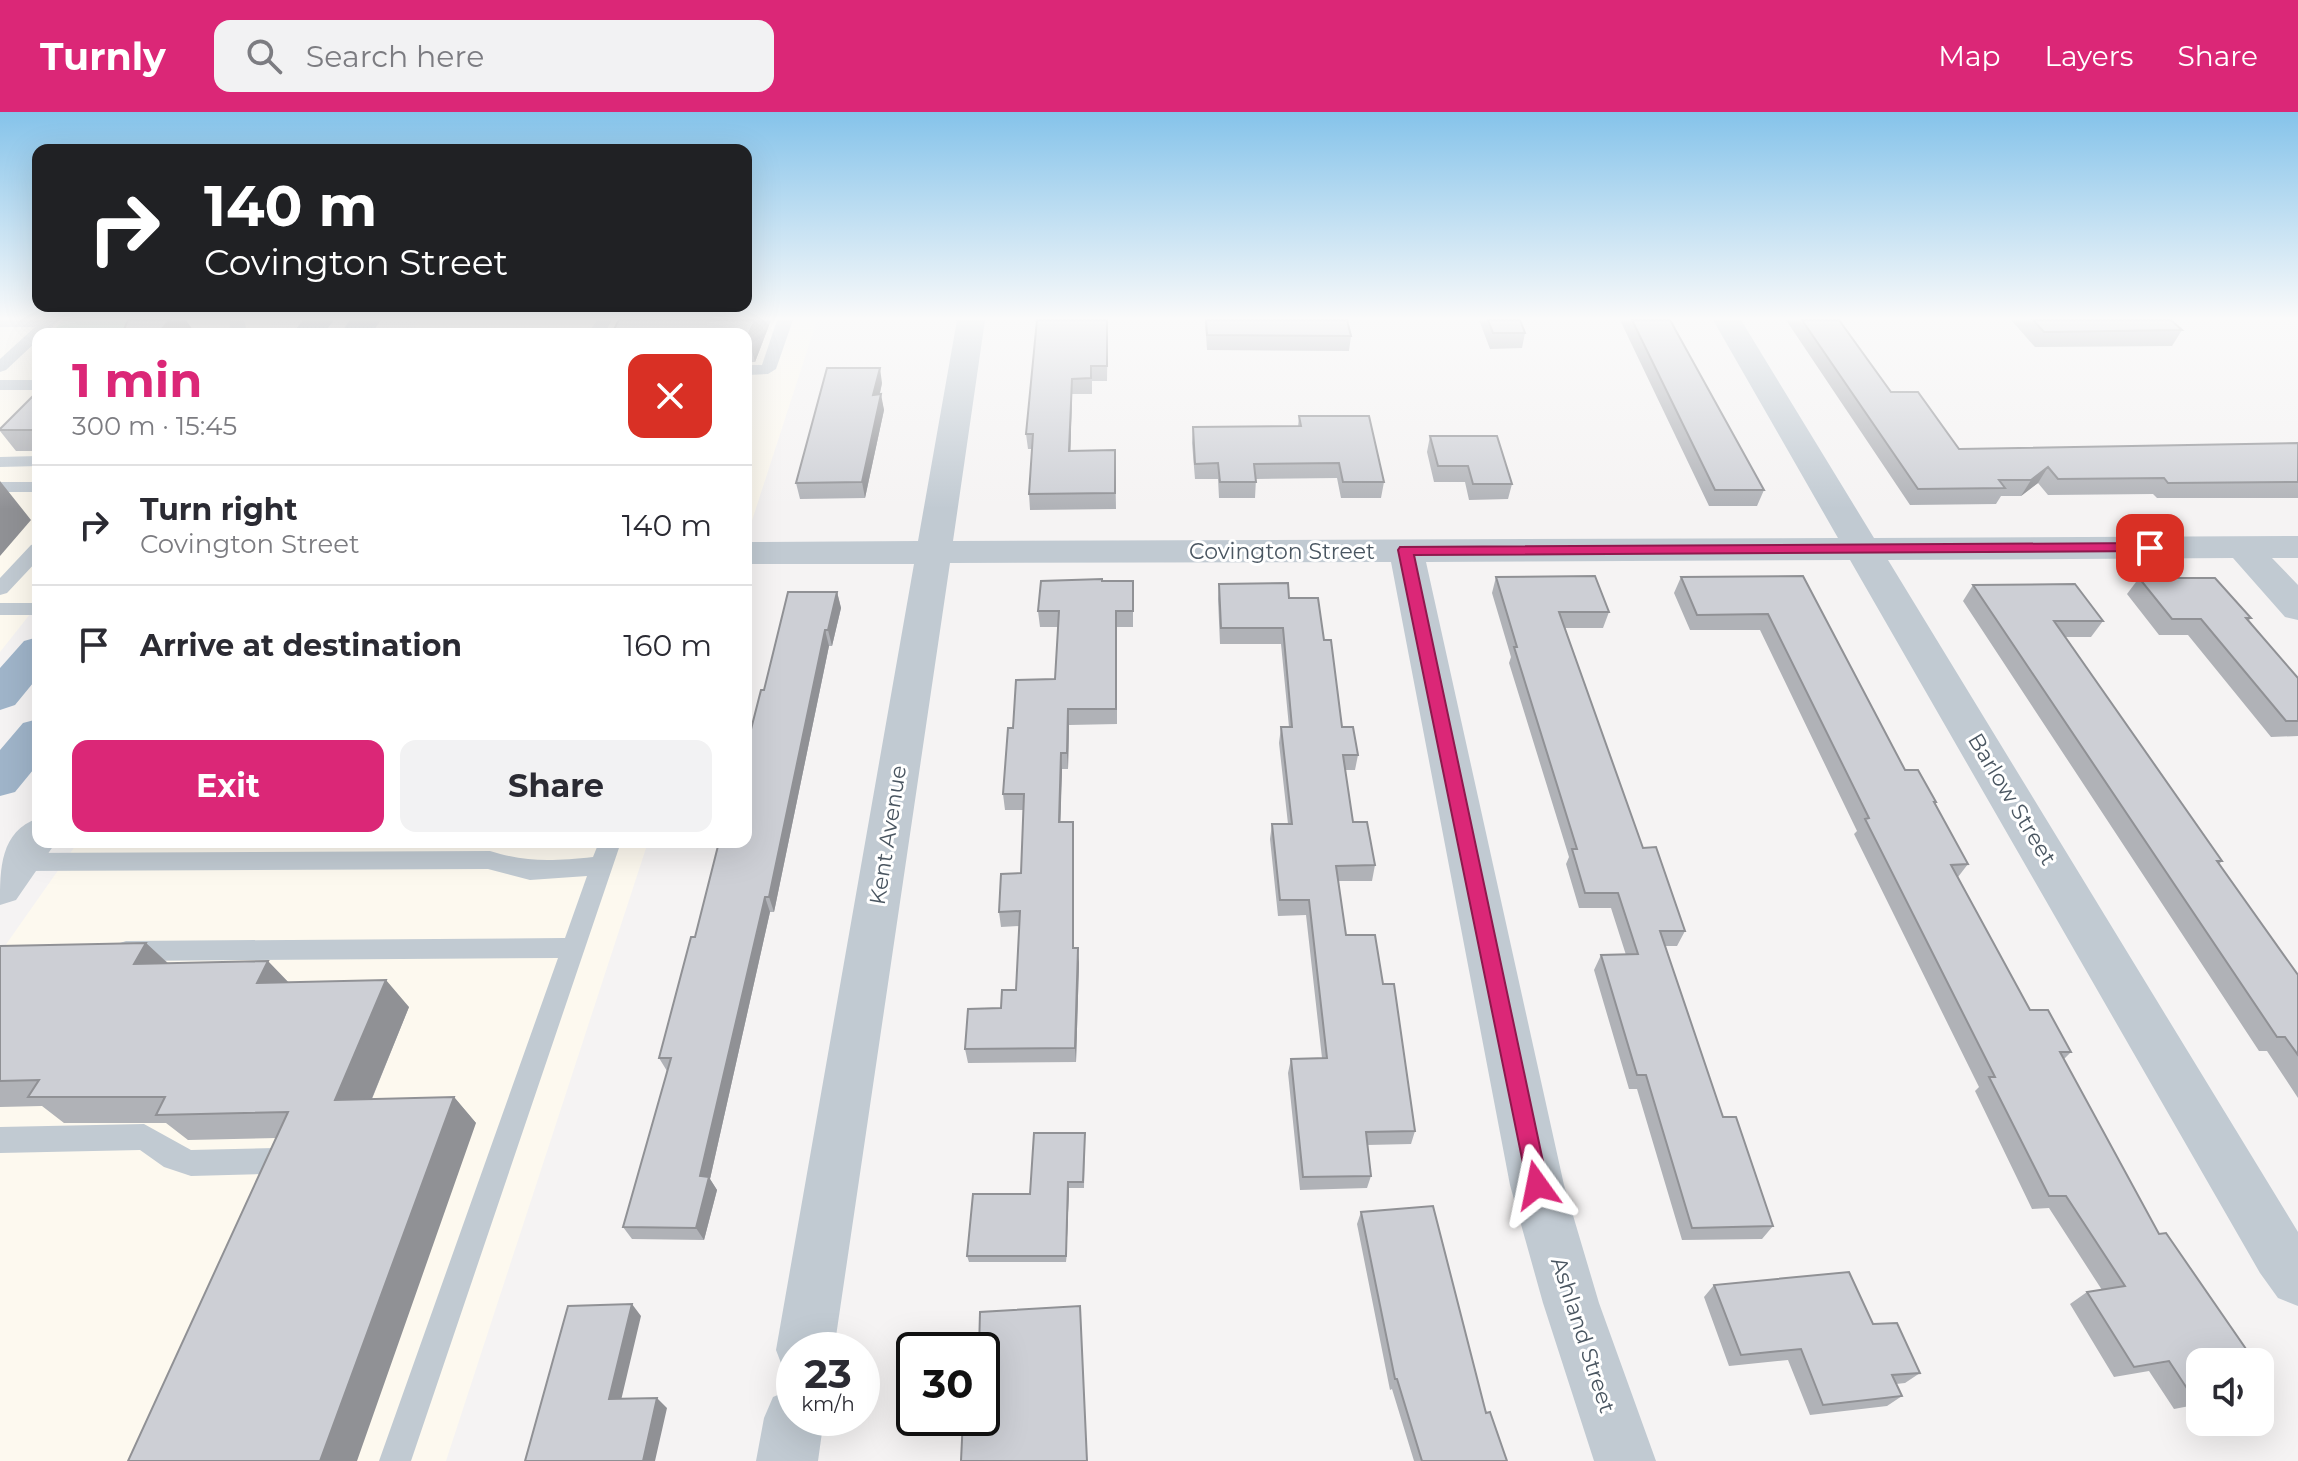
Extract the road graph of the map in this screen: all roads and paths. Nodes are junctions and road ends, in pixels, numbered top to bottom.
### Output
1 (961, 383) edge
2 (1765, 383) edge
3 (32, 386) edge
4 (3, 388) edge
5 (32, 461) edge
6 (0, 462) edge
7 (0, 487) edge
8 (32, 487) edge
9 (2242, 547) junction
10 (2298, 547) edge
11 (1864, 549) junction
12 (1406, 550) junction
13 (934, 552) junction
14 (752, 553) edge
15 (32, 555) edge
16 (0, 589) edge
17 (2298, 608) edge
18 (0, 609) edge
19 (32, 609) edge
20 (32, 658) edge
21 (0, 695) edge
22 (32, 741) edge
23 (0, 780) edge
24 (608, 848) edge
25 (494, 851) edge
26 (19, 861) edge
27 (602, 866) junction
28 (574, 948) junction
29 (93, 952) edge
30 (0, 1140) edge
31 (268, 1207) edge
32 (2298, 1278) edge
33 (808, 1332) edge
34 (791, 1436) edge
35 (395, 1461) edge
36 (787, 1461) edge
37 (1625, 1461) edge

1 - 13 street, Kent Avenue
2 - 11 street, Barlow Street
3 - 4 lane
5 - 6 lane
7 - 8 lane
9 - 10 street, Covington Street
9 - 11 street, Covington Street
9 - 17 street
11 - 12 street, Covington Street
11 - 32 street, Barlow Street
12 - 13 street, Covington Street
12 - 37 street, Ashland Street
13 - 14 street, Covington Street
13 - 33 street, Kent Avenue
15 - 16 lane
18 - 19 lane
20 - 21 highway
22 - 23 highway
24 - 27 lane
25 - 26 lane
25 - 27 lane
27 - 28 lane
28 - 29 lane
28 - 35 lane
30 - 31 lane
34 - 36 street

